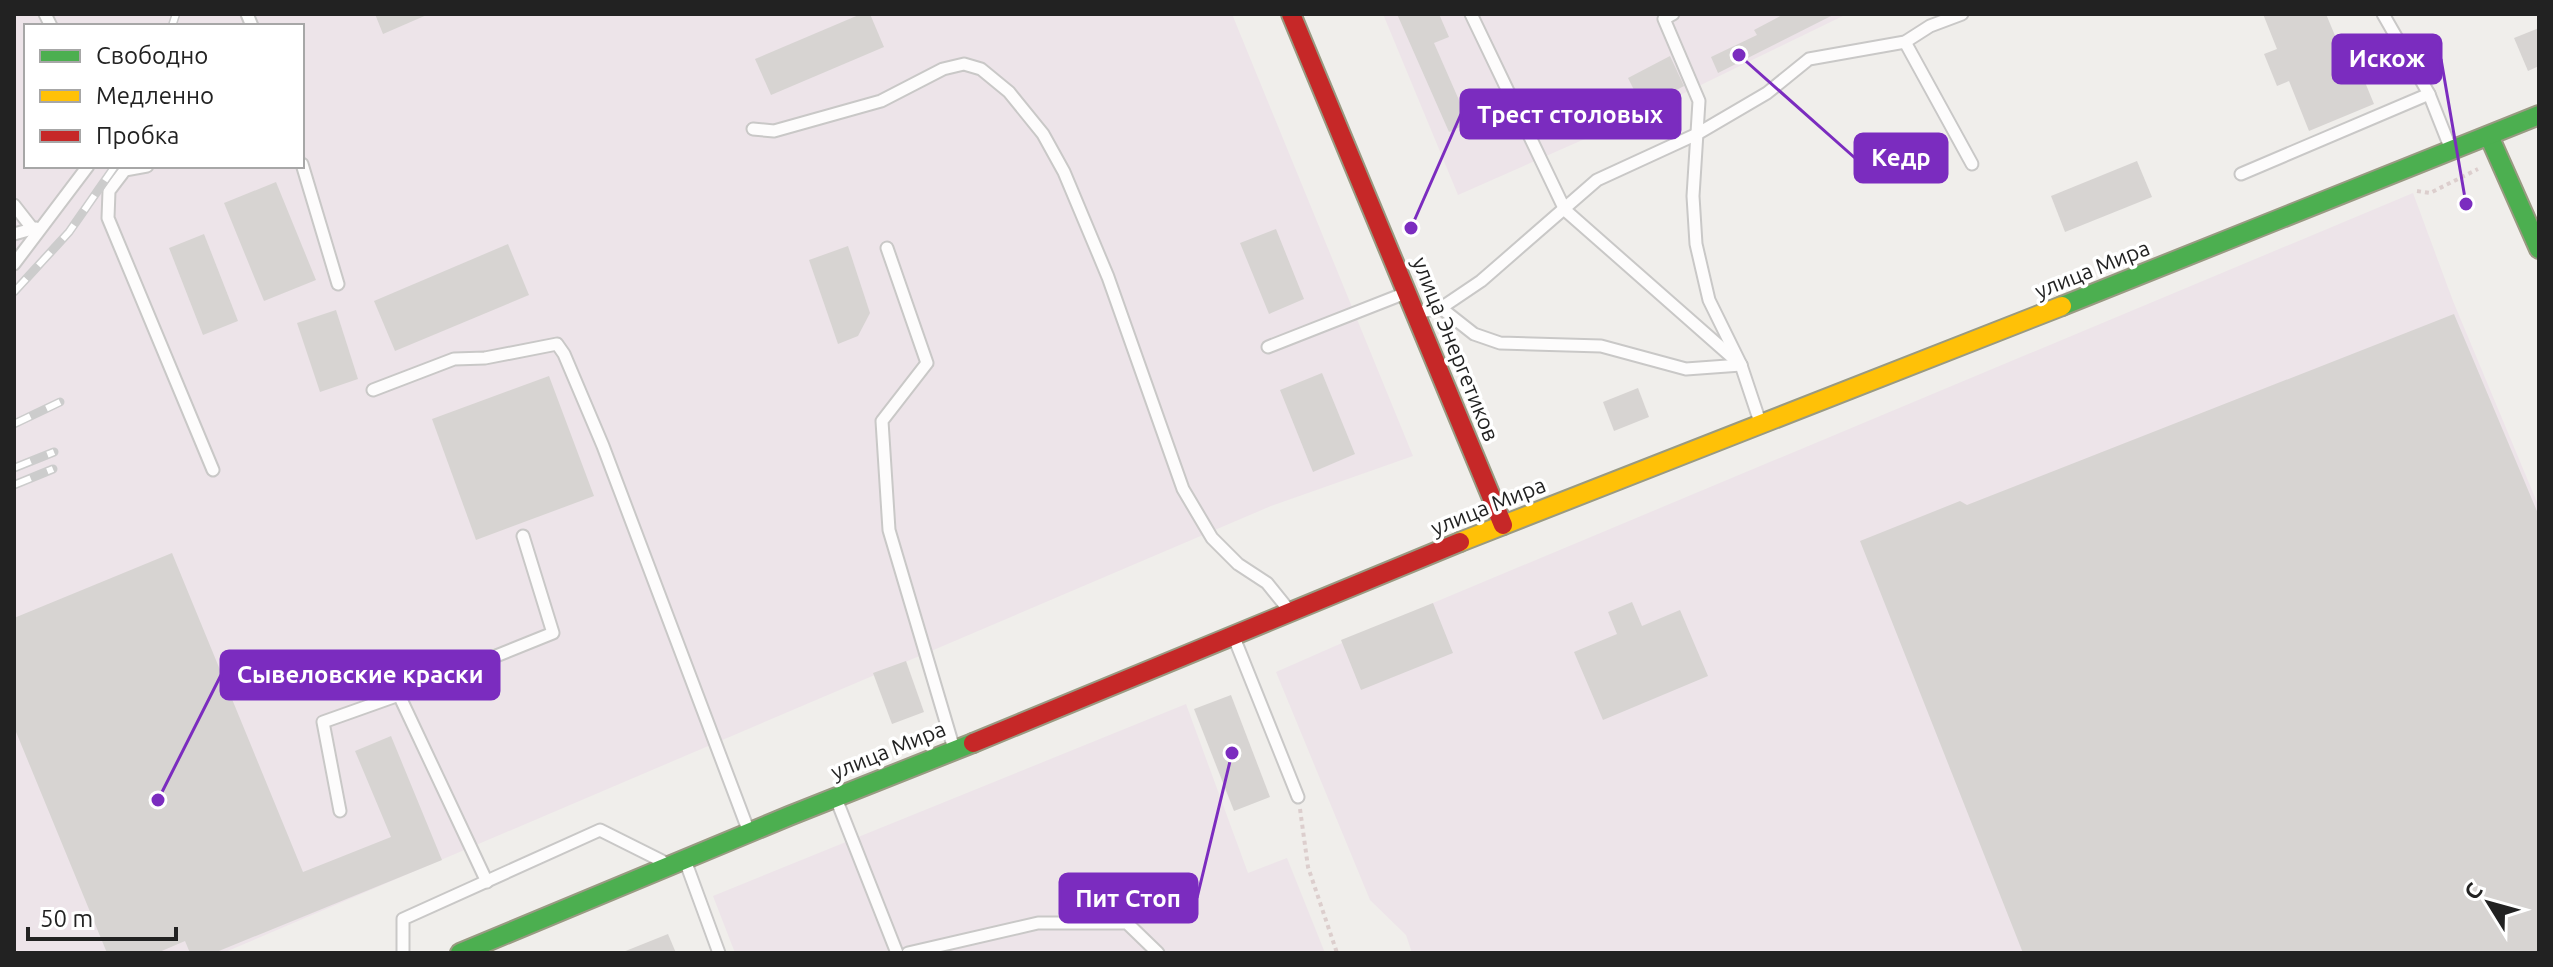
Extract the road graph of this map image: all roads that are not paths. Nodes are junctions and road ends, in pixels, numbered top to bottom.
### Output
1 (1291, 14) edge
2 (1471, 14) edge
3 (1673, 14) edge
4 (1962, 14) edge
5 (2383, 14) edge
6 (1905, 42) junction
7 (2429, 94) junction
8 (2538, 112) edge
9 (753, 129) dead end
10 (1697, 134) junction
11 (2489, 136) junction
12 (2452, 151) junction
13 (1972, 164) dead end
14 (86, 168) edge
15 (136, 168) edge
16 (303, 168) edge
17 (2241, 174) dead end
18 (14, 205) edge
19 (1565, 210) junction
20 (36, 228) junction
21 (14, 234) edge
22 (887, 248) dead end
23 (2539, 249) edge
24 (14, 264) edge
25 (338, 284) dead end
26 (1407, 292) junction
27 (1441, 308) junction
28 (1415, 313) junction
29 (1268, 347) dead end
30 (1741, 365) junction
31 (373, 390) dead end
32 (1761, 425) junction
33 (213, 470) dead end
34 (1503, 525) junction
35 (523, 536) dead end
36 (1291, 612) junction
37 (1233, 636) junction
38 (399, 695) junction
39 (954, 750) junction
40 (835, 797) junction
41 (1298, 797) road end
42 (340, 811) dead end
43 (749, 832) junction
44 (677, 862) junction
45 (487, 882) junction
46 (403, 953) edge
47 (460, 953) edge
48 (719, 953) edge
49 (897, 953) edge
50 (908, 953) edge
51 (1158, 953) edge

1 - 26 main road, улица Энергетиков
2 - 19 lane
3 - 10 lane
4 - 6 lane
5 - 7 lane
6 - 10 lane
6 - 13 lane
7 - 12 lane
7 - 17 lane
8 - 11 main road, улица Мира
9 - 36 lane
10 - 19 lane
10 - 30 lane
11 - 12 main road, улица Мира
11 - 23 main road
12 - 32 main road, улица Мира
14 - 20 lane
15 - 33 lane
16 - 25 lane
18 - 20 lane
19 - 27 lane
19 - 30 lane
20 - 21 lane
20 - 24 lane
22 - 39 lane
26 - 28 main road, улица Энергетиков
26 - 29 lane
27 - 28 lane
27 - 30 lane
28 - 34 main road, улица Энергетиков
30 - 32 lane
31 - 43 lane
32 - 34 main road, улица Мира
34 - 36 main road, улица Мира
35 - 38 lane
36 - 37 main road, улица Мира
37 - 39 main road, улица Мира
37 - 41 lane
38 - 42 lane
38 - 45 lane
39 - 40 main road, улица Мира
40 - 43 main road, улица Мира
40 - 49 lane
43 - 44 main road, улица Мира
44 - 45 lane
44 - 47 main road, улица Мира
44 - 48 lane
45 - 46 lane
50 - 51 lane

